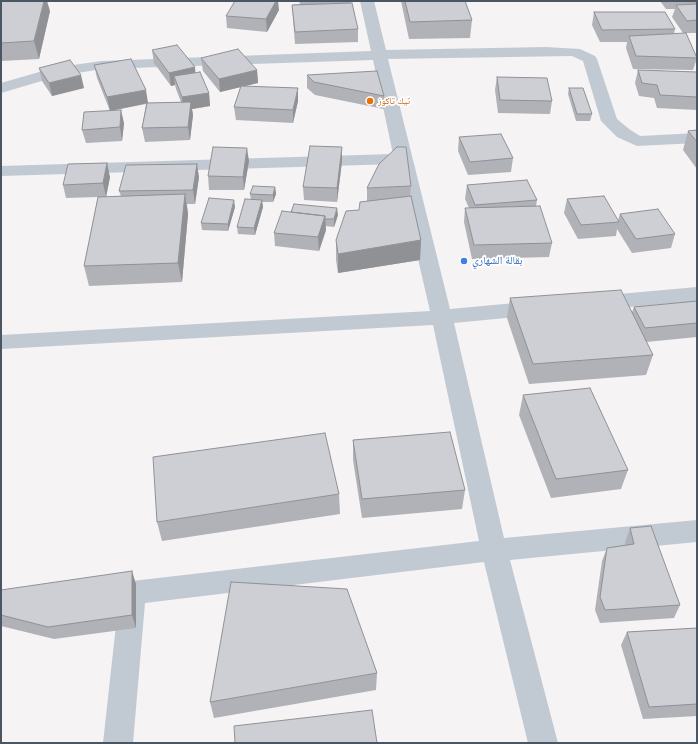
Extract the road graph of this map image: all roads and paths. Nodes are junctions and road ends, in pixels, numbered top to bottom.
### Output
1 (367, 1) edge
2 (378, 55) junction
3 (1, 88) edge
4 (697, 138) edge
5 (403, 158) junction
6 (1, 171) edge
7 (697, 294) edge
8 (578, 305) edge
9 (554, 307) edge
10 (442, 317) junction
11 (1, 342) edge
12 (697, 531) edge
13 (494, 550) junction
14 (132, 594) junction
15 (86, 598) edge
16 (118, 743) edge
17 (544, 743) edge

1 - 2 street
2 - 3 street
2 - 4 street
2 - 5 street
5 - 6 street
5 - 10 street
7 - 8 street
9 - 10 street
10 - 11 street
10 - 13 street
12 - 13 street
13 - 14 street
13 - 17 street
14 - 15 street
14 - 16 street

